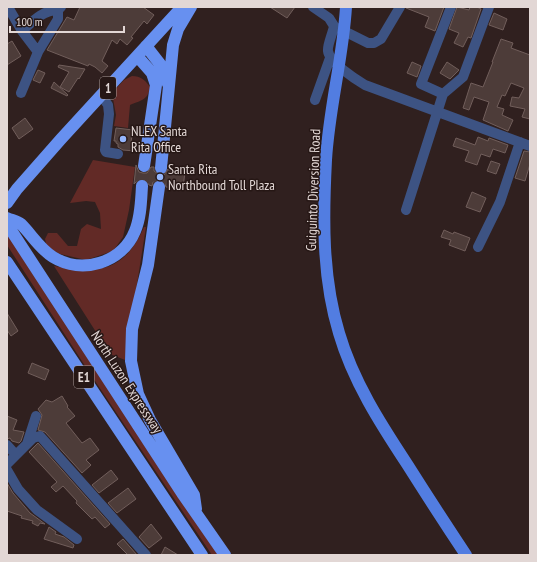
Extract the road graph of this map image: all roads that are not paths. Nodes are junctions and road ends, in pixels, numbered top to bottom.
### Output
1 (8, 7) edge
2 (182, 7) edge
3 (191, 7) edge
4 (313, 7) edge
5 (346, 7) edge
6 (400, 7) edge
7 (451, 7) edge
8 (489, 7) edge
9 (60, 9) edge
10 (334, 26) junction
11 (22, 31) junction
12 (146, 46) junction
13 (38, 52) junction
14 (137, 56) junction
15 (335, 61) junction
16 (169, 87) junction
17 (21, 93) dead end
18 (443, 94) junction
19 (101, 95) junction
20 (315, 100) dead end
21 (437, 111) junction
22 (525, 144) edge
23 (118, 154) dead end
24 (144, 166) tunnel mouth
25 (161, 168) tunnel mouth
26 (142, 186) tunnel mouth
27 (159, 187) tunnel mouth
28 (7, 203) edge
29 (406, 210) dead end
30 (7, 218) edge
31 (7, 224) edge
32 (478, 247) dead end
33 (7, 262) edge
34 (36, 416) dead end
35 (7, 445) edge
36 (27, 445) junction
37 (16, 455) junction
38 (7, 464) edge
39 (7, 470) edge
40 (196, 514) junction
41 (76, 539) dead end
42 (146, 555) edge
43 (202, 555) edge
44 (225, 555) edge
45 (466, 555) edge

1 - 11 street
2 - 12 highway, 1
3 - 16 highway
4 - 10 street
5 - 15 main road, Guiguinto Diversion Road
6 - 10 street
7 - 18 street
8 - 18 street
9 - 11 street
9 - 13 street
10 - 15 street
11 - 13 street
12 - 14 highway, 1
12 - 16 highway
13 - 17 street
14 - 19 highway, 1
14 - 24 highway
15 - 20 street
15 - 21 street
15 - 45 main road, Guiguinto Diversion Road
16 - 25 highway
18 - 21 street
19 - 23 street
19 - 28 highway, 1
21 - 22 street
21 - 29 street
22 - 32 street
26 - 30 highway
27 - 40 highway
31 - 40 highway, North Luzon Expressway / E1
33 - 43 highway, E1
34 - 36 street
35 - 37 street
36 - 37 street
36 - 42 street
37 - 38 street
39 - 41 street
40 - 44 highway, North Luzon Expressway / E1

